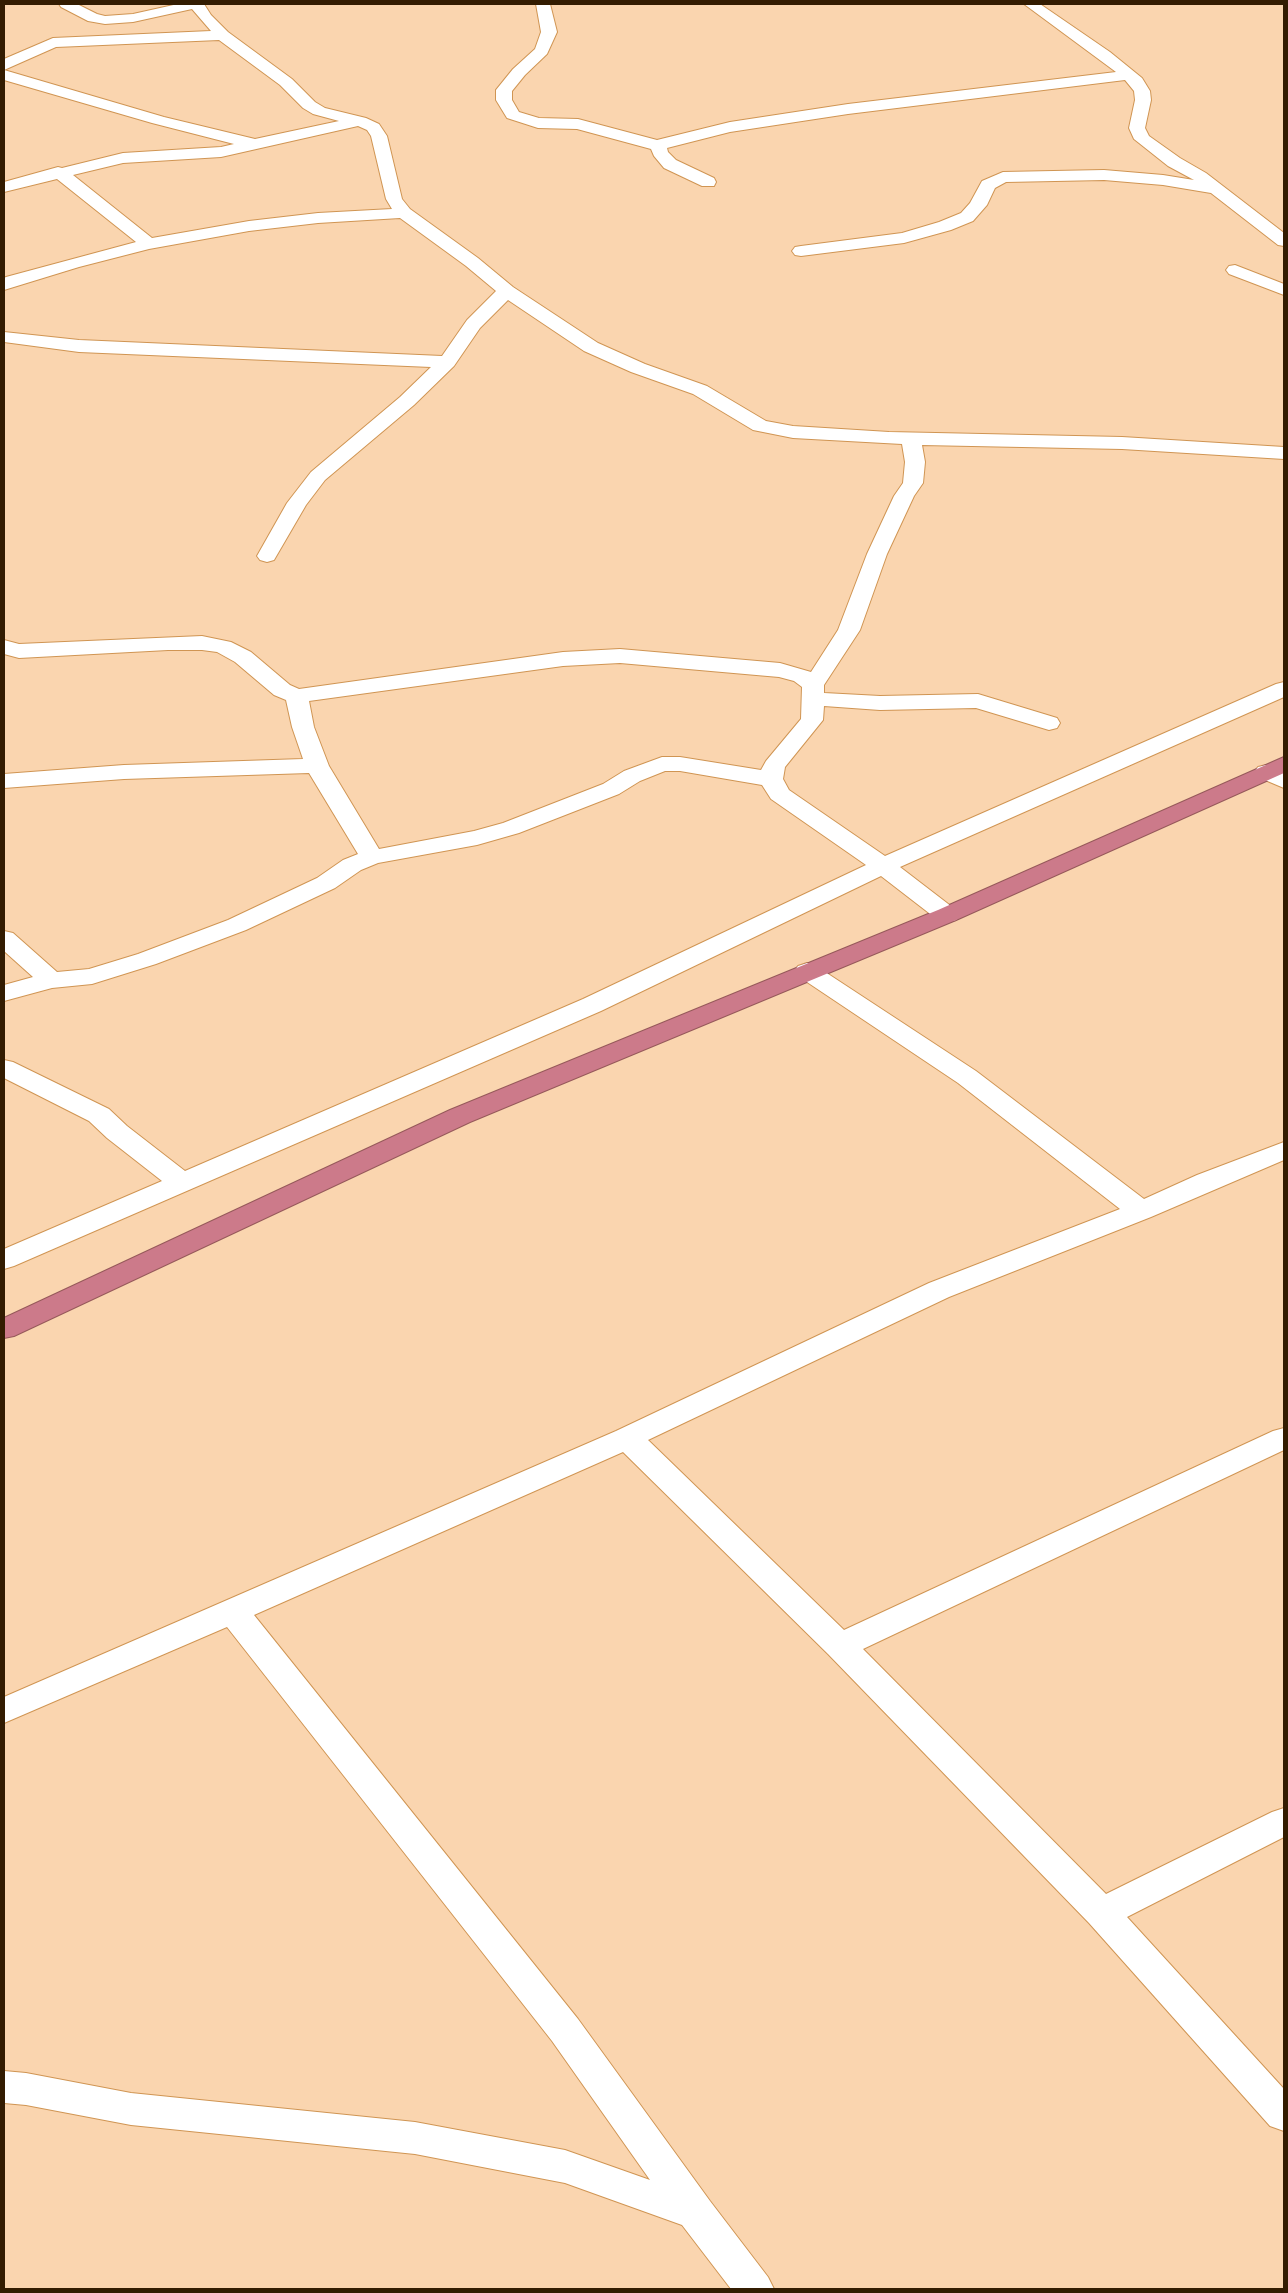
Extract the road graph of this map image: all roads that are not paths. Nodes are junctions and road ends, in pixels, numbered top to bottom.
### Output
1 (66, 4) edge
2 (197, 4) edge
3 (543, 4) edge
4 (1031, 4) edge
5 (223, 36) junction
6 (4, 64) edge
7 (4, 75) edge
8 (1130, 75) junction
9 (360, 121) junction
10 (256, 145) junction
11 (659, 146) junction
12 (58, 172) junction
13 (708, 182) dead end
14 (4, 187) edge
15 (1215, 189) junction
16 (404, 213) junction
17 (1284, 241) edge
18 (149, 244) junction
19 (801, 251) dead end
20 (1235, 270) dead end
21 (4, 285) edge
22 (1284, 290) edge
23 (507, 291) junction
24 (4, 337) edge
25 (447, 362) junction
26 (910, 438) junction
27 (1284, 453) edge
28 (267, 556) dead end
29 (4, 647) edge
30 (1284, 689) edge
31 (814, 692) junction
32 (297, 696) junction
33 (1049, 722) dead end
34 (317, 766) junction
35 (1278, 773) edge
36 (771, 779) junction
37 (4, 781) edge
38 (372, 857) junction
39 (883, 866) junction
40 (947, 915) junction
41 (4, 938) edge
42 (807, 971) junction
43 (51, 980) junction
44 (4, 993) edge
45 (4, 1068) edge
46 (1284, 1150) edge
47 (182, 1183) junction
48 (1141, 1211) junction
49 (4, 1260) edge
50 (4, 1329) edge
51 (626, 1438) junction
52 (1284, 1438) edge
53 (233, 1611) junction
54 (840, 1646) junction
55 (4, 1711) edge
56 (1284, 1822) edge
57 (1102, 1913) junction
58 (4, 2087) edge
59 (1284, 2115) edge
60 (696, 2214) junction
61 (754, 2289) edge

1 - 2 street
2 - 5 street
3 - 11 street
4 - 8 street
5 - 6 street
5 - 9 street
7 - 10 street
8 - 11 street
8 - 15 street
9 - 10 street
9 - 16 street
10 - 12 street
11 - 13 street
12 - 14 street
12 - 18 street
15 - 17 street
15 - 19 street
16 - 18 street
16 - 23 street
18 - 21 street
20 - 22 street
23 - 25 street
23 - 26 street
24 - 25 street
25 - 28 street
26 - 27 street
26 - 31 street
29 - 32 street
30 - 39 street
31 - 32 street
31 - 33 street
31 - 36 street
32 - 34 street
34 - 37 street
34 - 38 street
35 - 40 highway
36 - 38 street
36 - 39 street
38 - 43 street
39 - 40 street
39 - 47 street
40 - 42 highway
41 - 43 street
42 - 48 street
42 - 50 highway
43 - 44 street
45 - 47 street
46 - 48 street
47 - 49 street
48 - 51 street
51 - 53 street
51 - 54 street
52 - 54 street
53 - 55 street
53 - 60 street
54 - 57 street
56 - 57 street
57 - 59 street
58 - 60 street
60 - 61 street

